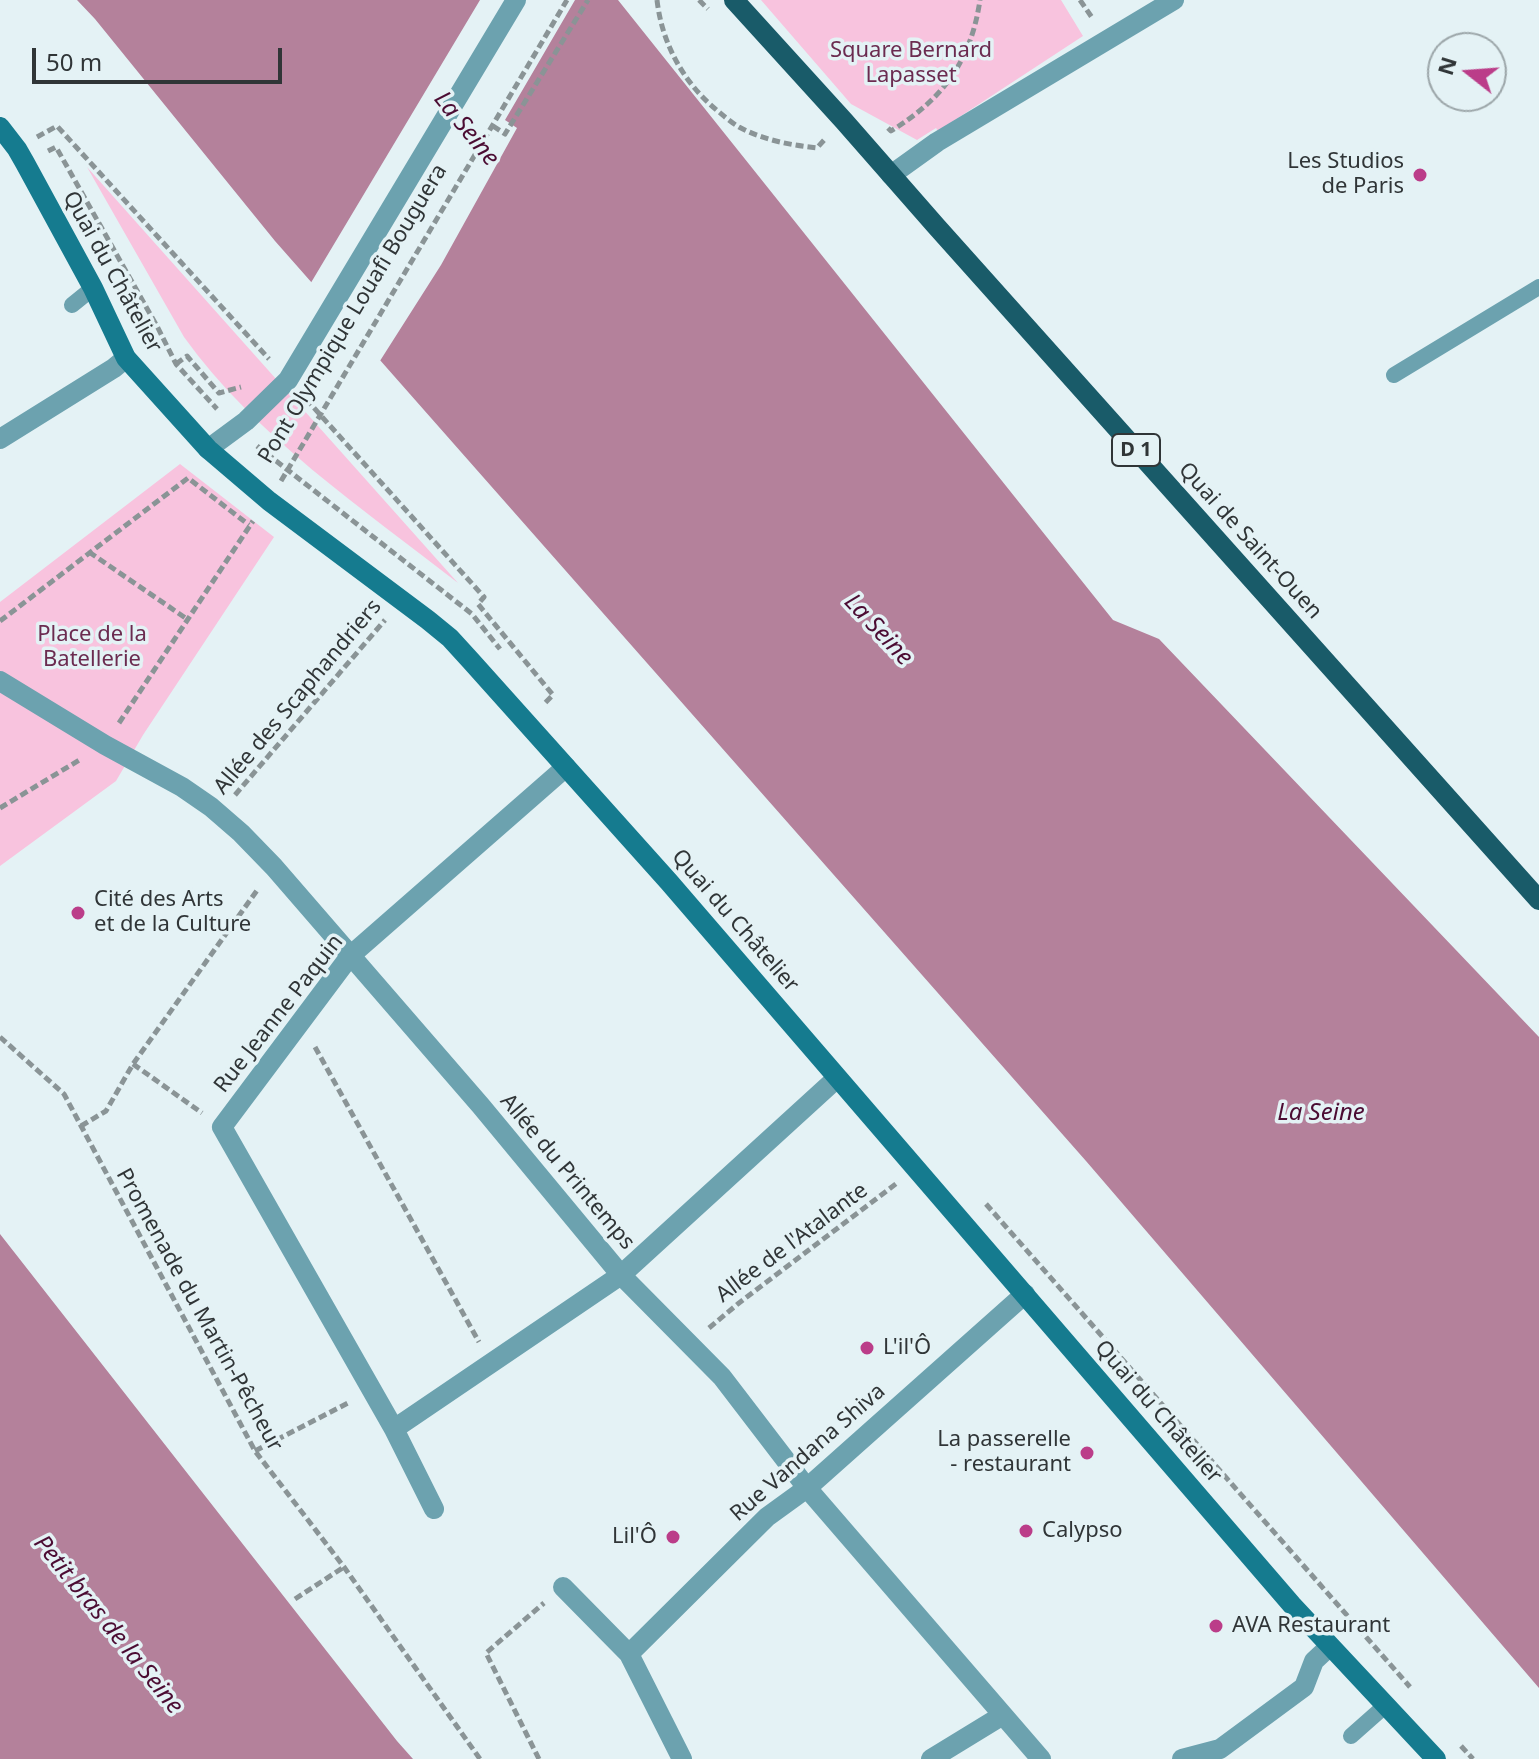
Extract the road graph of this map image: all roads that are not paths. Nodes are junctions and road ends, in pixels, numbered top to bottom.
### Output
1 (516, 0) edge
2 (734, 0) edge
3 (1174, 0) edge
4 (0, 127) edge
5 (891, 175) junction
6 (1539, 287) edge
7 (93, 288) junction
8 (72, 305) dead end
9 (126, 358) junction
10 (1394, 375) dead end
11 (0, 439) edge
12 (208, 449) junction
13 (0, 681) edge
14 (566, 767) junction
15 (1539, 900) edge
16 (350, 956) junction
17 (837, 1078) junction
18 (621, 1275) junction
19 (1025, 1294) junction
20 (394, 1429) junction
21 (807, 1488) junction
22 (434, 1509) dead end
23 (563, 1587) road end
24 (1329, 1647) junction
25 (629, 1654) junction
26 (1386, 1705) junction
27 (1003, 1715) junction
28 (1351, 1736) dead end
29 (682, 1759) edge
30 (931, 1759) edge
31 (1041, 1759) edge
32 (1182, 1759) edge
33 (1436, 1759) edge

1 - 12 street, Pont Olympique Louafi Bouguera
2 - 5 main road, Quai de Saint-Ouen / D 1
3 - 5 street
4 - 7 street, Quai du Châtelier
5 - 15 main road, Quai de Saint-Ouen / D 1
6 - 10 lane
7 - 8 lane
7 - 9 street, Quai du Châtelier
9 - 11 street
9 - 12 street, Quai du Châtelier
12 - 14 street, Quai du Châtelier
13 - 16 street, Allée du Printemps
14 - 16 street, Rue Jeanne Paquin
14 - 17 street, Quai du Châtelier
16 - 18 street, Allée du Printemps
16 - 20 street, Rue Jeanne Paquin
17 - 18 street
17 - 19 street, Quai du Châtelier
18 - 20 street
18 - 21 street, Allée du Printemps
19 - 21 street, Rue Vandana Shiva
19 - 24 street, Quai du Châtelier
20 - 22 street, Rue Jeanne Paquin
21 - 25 street, Rue Vandana Shiva
21 - 27 street, Allée du Printemps
23 - 25 street
24 - 26 street, Quai du Châtelier
24 - 32 street
25 - 29 street
26 - 28 lane
26 - 33 street, Quai du Châtelier
27 - 30 street
27 - 31 street, Allée du Printemps

